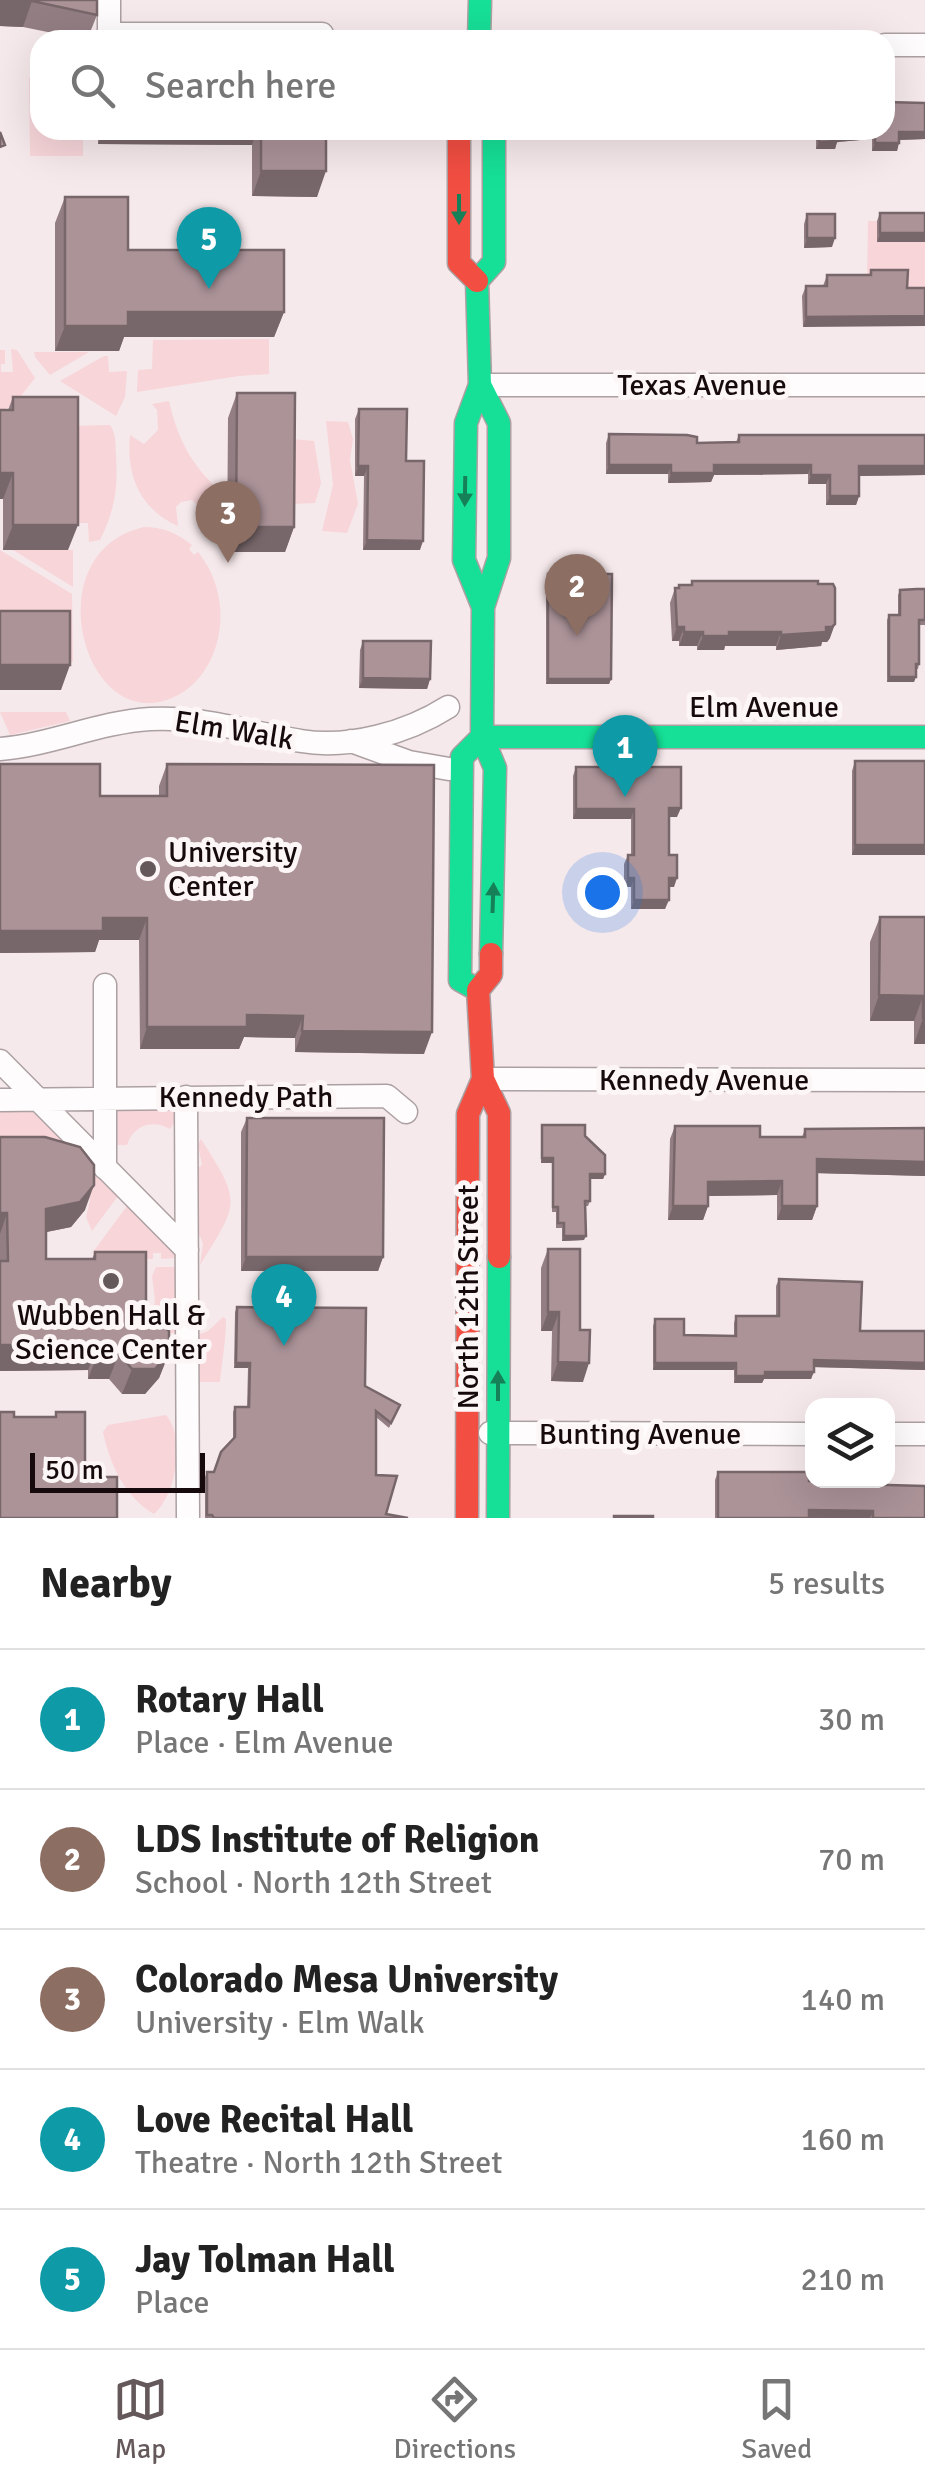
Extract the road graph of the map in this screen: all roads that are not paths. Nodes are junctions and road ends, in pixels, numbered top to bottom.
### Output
1 (108, 0) edge
2 (480, 0) edge
3 (109, 30) edge
4 (478, 30) edge
5 (895, 44) edge
6 (925, 45) edge
7 (459, 140) edge
8 (494, 140) edge
9 (477, 280) junction
10 (925, 384) edge
11 (480, 385) junction
12 (484, 608) junction
13 (448, 707) dead end
14 (482, 737) junction
15 (925, 737) edge
16 (351, 741) junction
17 (0, 750) edge
18 (449, 769) dead end
19 (104, 985) dead end
20 (478, 990) junction
21 (0, 1061) edge
22 (482, 1079) junction
23 (925, 1080) edge
24 (186, 1096) junction
25 (106, 1097) junction
26 (36, 1098) junction
27 (0, 1100) edge
28 (406, 1112) dead end
29 (105, 1168) junction
30 (187, 1250) junction
31 (467, 1433) junction
32 (498, 1434) junction
33 (805, 1434) edge
34 (895, 1434) edge
35 (925, 1434) edge
36 (188, 1518) edge
37 (467, 1518) edge
38 (498, 1518) edge

1 - 3 street
2 - 4 main road
5 - 6 street
7 -> 9 main road, North 12th Street
8 - 9 main road, North 12th Street
9 - 11 main road, North 12th Street
10 - 11 street, Texas Avenue
11 - 12 main road, North 12th Street
11 -> 12 main road, North 12th Street
12 - 14 main road, North 12th Street
13 - 16 street, Elm Walk
14 - 15 main road, Elm Avenue
20 -> 14 main road, North 12th Street
14 - 20 main road, North 12th Street
16 - 17 street, Elm Walk
16 - 18 street, Elm Walk
19 - 25 street
20 - 22 main road, North 12th Street
21 - 26 street
22 - 23 street, Kennedy Avenue
22 - 31 main road, North 12th Street
32 -> 22 main road, North 12th Street
24 - 25 street, Kennedy Path
24 - 28 street, Kennedy Path
24 - 30 street
25 - 26 street, Kennedy Path
25 - 29 street
26 - 27 street, Kennedy Path
26 - 29 street
29 - 30 street
30 - 36 street
31 - 32 street, Bunting Avenue
31 - 37 main road, North 12th Street
32 - 33 street, Bunting Avenue
32 - 38 main road, North 12th Street
34 - 35 street

